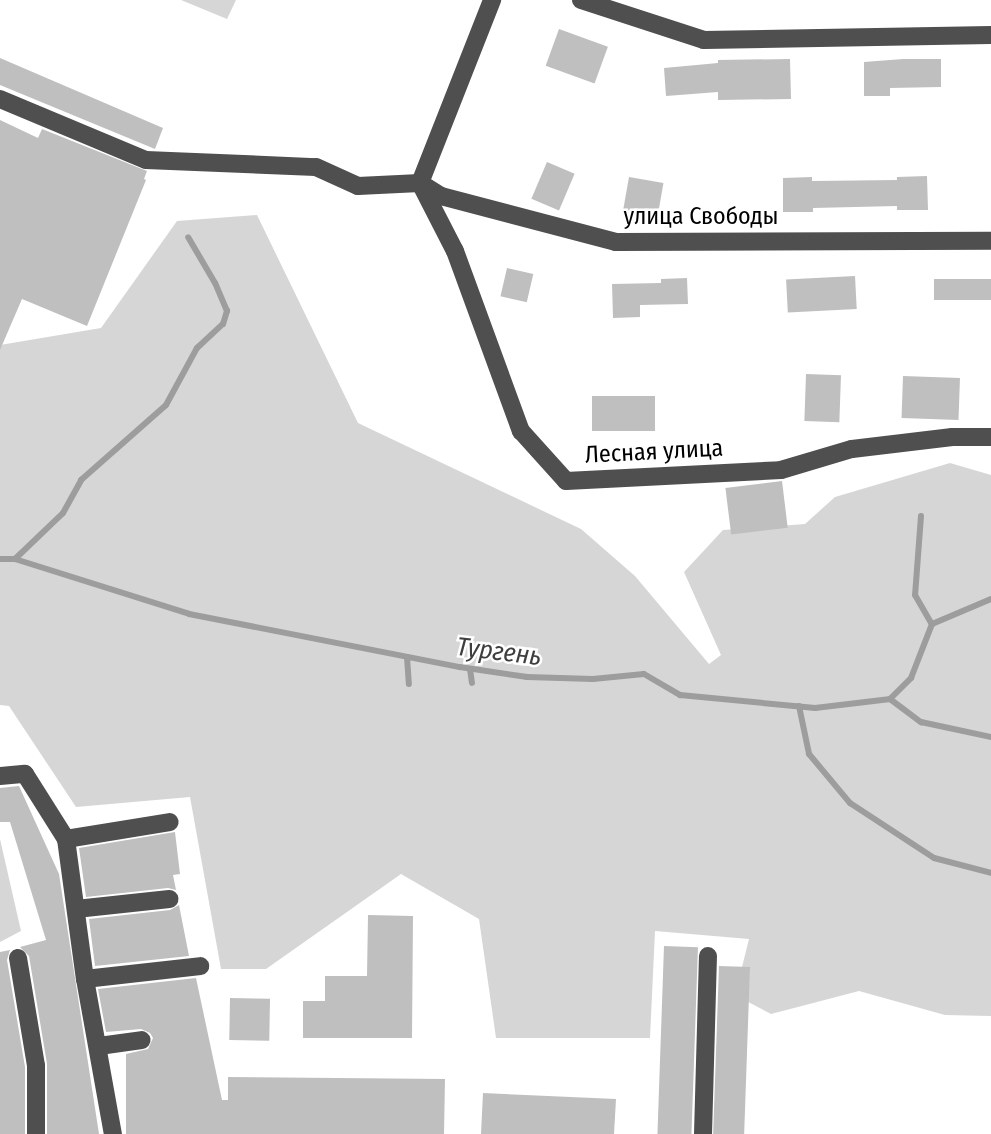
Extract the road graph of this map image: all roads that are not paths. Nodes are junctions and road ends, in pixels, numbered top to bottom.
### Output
1 (492, 0) edge
2 (580, 0) edge
3 (991, 35) edge
4 (0, 99) edge
5 (420, 183) junction
6 (991, 241) edge
7 (991, 437) edge
8 (0, 776) edge
9 (170, 822) dead end
10 (66, 839) junction
11 (169, 899) dead end
12 (76, 909) junction
13 (708, 956) dead end
14 (18, 958) dead end
15 (200, 967) dead end
16 (85, 979) junction
17 (142, 1040) dead end
18 (99, 1046) junction
19 (36, 1134) edge
20 (113, 1134) edge
21 (703, 1134) edge

1 - 5 street
2 - 3 street
4 - 5 street
5 - 6 street, улица Свободы
5 - 7 street, Лесная улица
8 - 10 street
9 - 10 street
10 - 12 street
11 - 12 street
12 - 16 street
13 - 21 street
14 - 19 street
15 - 16 street
16 - 18 street
17 - 18 street
18 - 20 street

